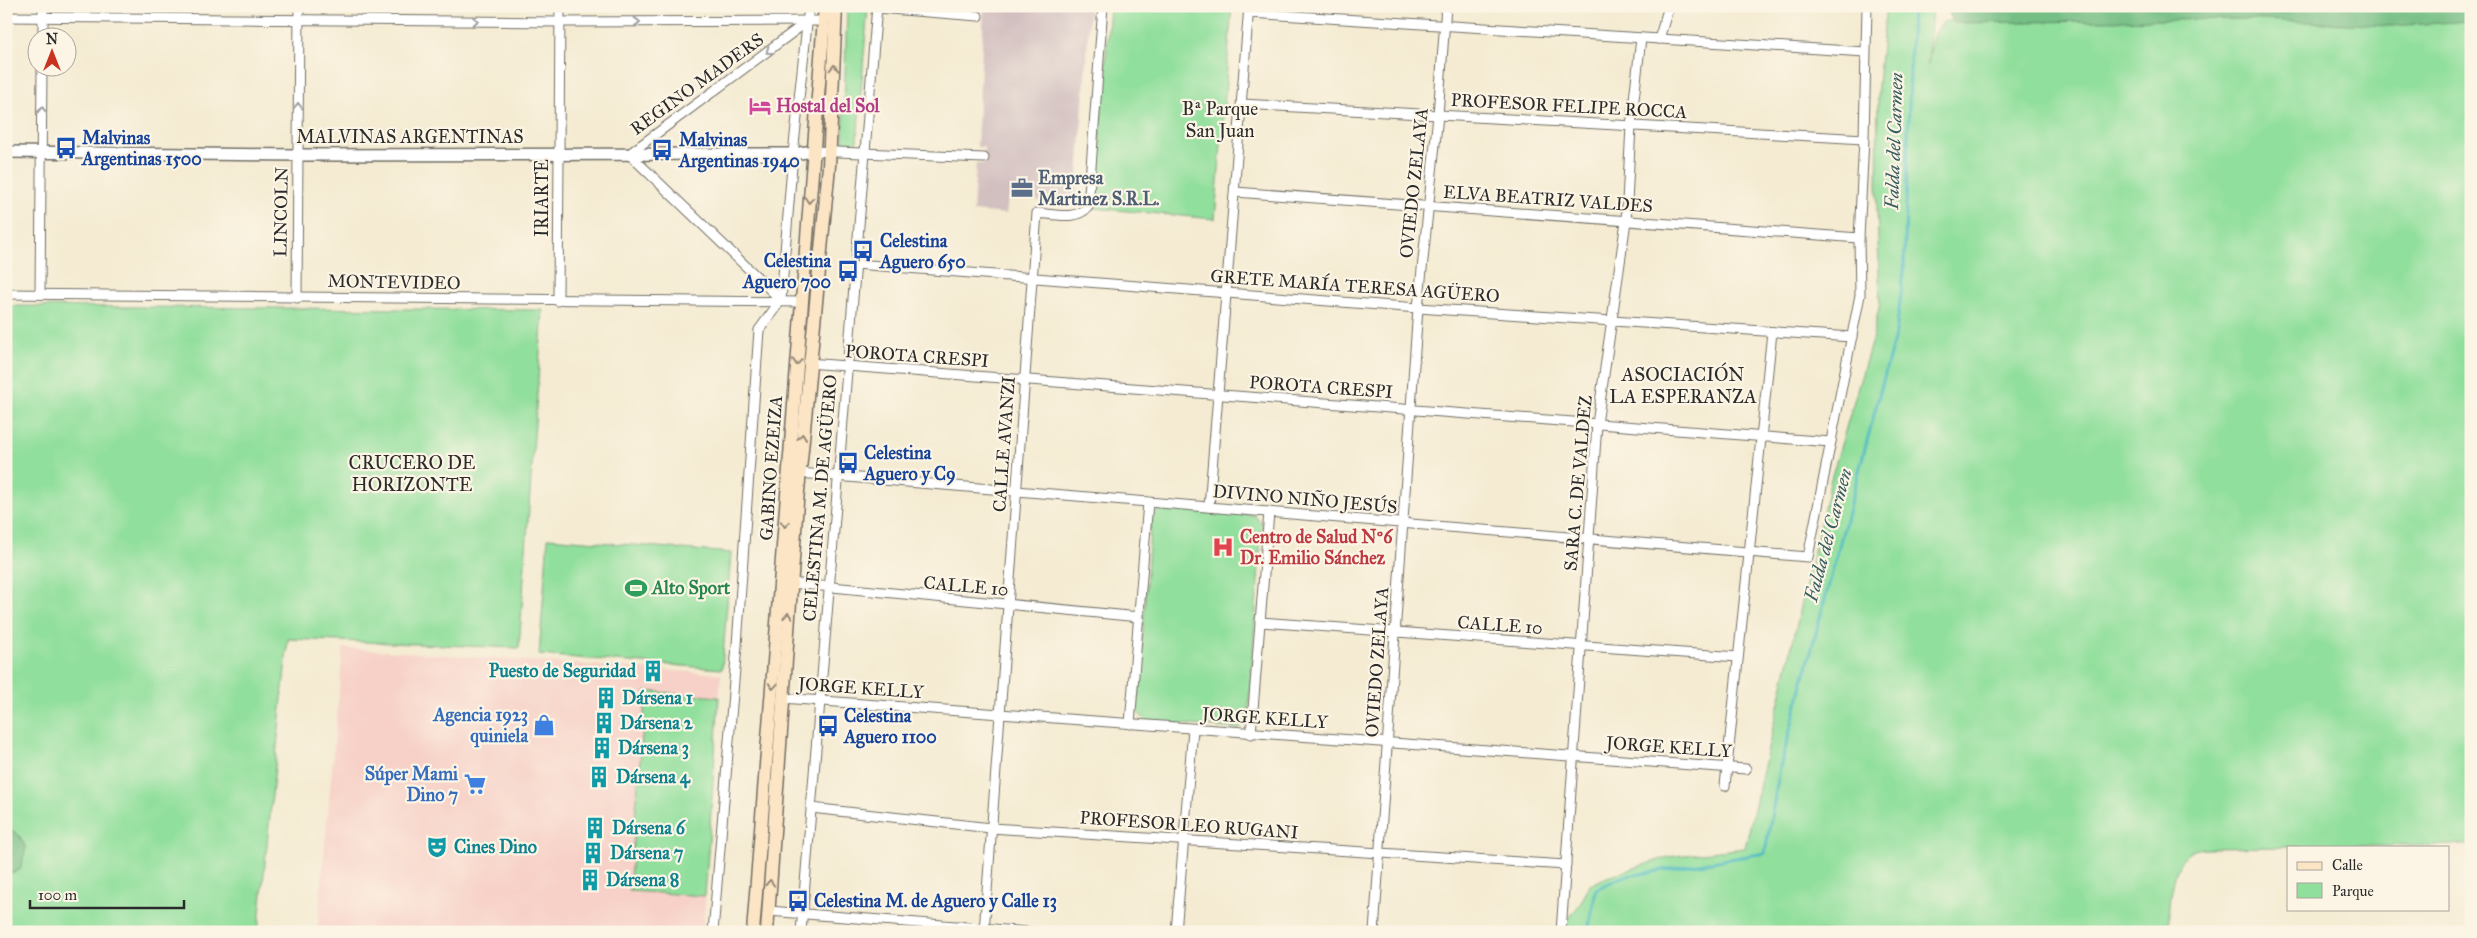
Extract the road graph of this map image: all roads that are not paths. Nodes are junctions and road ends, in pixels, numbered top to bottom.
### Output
1 (43, 6) edge
2 (299, 6) edge
3 (560, 6) edge
4 (809, 6) edge
5 (825, 6) edge
6 (836, 6) edge
7 (1103, 6) edge
8 (1446, 6) edge
9 (1669, 6) edge
10 (1867, 6) edge
11 (877, 7) edge
12 (1249, 9) edge
13 (43, 16) junction
14 (978, 16) dead end
15 (6, 17) edge
16 (299, 20) junction
17 (824, 21) junction
18 (560, 22) junction
19 (808, 22) junction
20 (1444, 25) junction
21 (43, 28) edge
22 (1641, 38) junction
23 (1659, 39) junction
24 (1865, 52) junction
25 (42, 78) edge
26 (1242, 104) junction
27 (1438, 115) junction
28 (1631, 126) junction
29 (1864, 139) junction
30 (813, 151) junction
31 (6, 152) edge
32 (42, 152) junction
33 (830, 152) junction
34 (865, 153) junction
35 (559, 154) junction
36 (630, 154) junction
37 (793, 154) junction
38 (298, 155) junction
39 (984, 158) dead end
40 (1235, 192) junction
41 (1429, 206) junction
42 (1626, 221) junction
43 (1859, 238) junction
44 (856, 264) junction
45 (1032, 278) junction
46 (1227, 293) junction
47 (6, 294) edge
48 (40, 294) junction
49 (297, 298) junction
50 (781, 300) junction
51 (558, 301) junction
52 (801, 302) junction
53 (1418, 308) junction
54 (1610, 321) junction
55 (1772, 332) junction
56 (1852, 337) junction
57 (808, 364) junction
58 (847, 367) junction
59 (1025, 380) junction
60 (1219, 395) junction
61 (1411, 410) junction
62 (1598, 424) junction
63 (1760, 436) junction
64 (1831, 442) junction
65 (799, 473) junction
66 (838, 476) junction
67 (1016, 491) junction
68 (1148, 502) junction
69 (1209, 508) junction
70 (1269, 512) junction
71 (1403, 523) junction
72 (1589, 539) junction
73 (1750, 552) junction
74 (791, 584) junction
75 (829, 589) junction
76 (1008, 606) junction
77 (1139, 618) junction
78 (1260, 622) junction
79 (1395, 634) junction
80 (1582, 647) junction
81 (1738, 657) junction
82 (782, 698) junction
83 (820, 701) junction
84 (1000, 714) junction
85 (1130, 724) junction
86 (1193, 729) junction
87 (1251, 734) junction
88 (1387, 743) junction
89 (1574, 757) junction
90 (1727, 768) junction
91 (1746, 769) dead end
92 (1725, 786) dead end
93 (811, 808) junction
94 (992, 828) junction
95 (1184, 840) junction
96 (1379, 854) junction
97 (1566, 865) junction
98 (769, 911) junction
99 (802, 914) junction
100 (984, 930) edge
101 (713, 932) edge
102 (753, 932) edge
103 (767, 932) edge
104 (801, 932) edge
105 (1029, 932) edge
106 (1176, 932) edge
107 (1374, 932) edge
108 (1561, 932) edge

1 - 13 street
2 - 16 street, LINCOLN
3 - 18 street, IRIARTE
4 - 19 street
5 - 17 main road, GABINO EZEIZA
33 -> 6 main road, GABINO EZEIZA
7 - 45 street, CALLE AVANZI
8 - 20 street, OVIEDO ZELAYA
9 - 23 street
10 - 24 street
11 - 14 street
11 - 34 street, CELESTINA M. DE AGÜERO
12 - 20 street
12 - 26 street
13 - 15 street
13 - 16 street
13 - 21 street
16 -> 18 street
38 -> 16 street, LINCOLN
17 - 19 street
17 - 30 main road, GABINO EZEIZA
18 -> 19 street
18 - 35 street, IRIARTE
19 -> 36 street, REGINO MADERS
19 - 37 street
20 - 22 street
20 - 27 street, OVIEDO ZELAYA
22 - 23 street
22 - 28 street, SARA C. DE VALDEZ
23 - 24 street
24 - 29 street
32 -> 25 street
26 - 27 street, PROFESOR FELIPE ROCCA
26 - 40 street
27 - 28 street, PROFESOR FELIPE ROCCA
27 - 41 street, OVIEDO ZELAYA
28 - 29 street, PROFESOR FELIPE ROCCA
28 - 42 street, SARA C. DE VALDEZ
29 - 43 street
30 - 33 street
30 - 37 street, MALVINAS ARGENTINAS
30 -> 52 main road, GABINO EZEIZA
31 - 32 street, MALVINAS ARGENTINAS
32 - 38 street, MALVINAS ARGENTINAS
32 - 48 street
33 - 34 street
33 - 57 main road, GABINO EZEIZA
34 - 39 street
34 - 44 street, CELESTINA M. DE AGÜERO
35 - 36 street, MALVINAS ARGENTINAS
35 - 38 street, MALVINAS ARGENTINAS
35 - 51 street, IRIARTE
36 - 37 street, MALVINAS ARGENTINAS
36 - 50 street, REGINO MADERS
37 - 50 street
38 - 49 street, LINCOLN
40 - 41 street, ELVA BEATRIZ VALDES
40 - 46 street
41 - 42 street, ELVA BEATRIZ VALDES
41 - 53 street, OVIEDO ZELAYA
42 - 43 street, ELVA BEATRIZ VALDES
42 - 54 street, SARA C. DE VALDEZ
43 - 56 street
44 - 45 street, GRETE MARÍA TERESA AGÜERO
44 - 58 street, CELESTINA M. DE AGÜERO
45 - 46 street, GRETE MARÍA TERESA AGÜERO
45 - 59 street, CALLE AVANZI
46 - 53 street, GRETE MARÍA TERESA AGÜERO
46 - 60 street
47 - 48 street, MONTEVIDEO
48 - 49 street, MONTEVIDEO
49 - 51 street, MONTEVIDEO
50 - 51 street, MONTEVIDEO
50 - 52 street, MONTEVIDEO
50 - 101 street
52 -> 102 main road, GABINO EZEIZA
53 - 54 street, GRETE MARÍA TERESA AGÜERO
53 - 61 street, OVIEDO ZELAYA
54 - 55 street, GRETE MARÍA TERESA AGÜERO
54 - 62 street, SARA C. DE VALDEZ
55 - 56 street, GRETE MARÍA TERESA AGÜERO
55 - 63 street
56 - 64 street
57 - 58 street, POROTA CRESPI
65 -> 57 main road, GABINO EZEIZA
58 - 59 street, POROTA CRESPI
58 - 66 street, CELESTINA M. DE AGÜERO
59 - 60 street, POROTA CRESPI
59 - 67 street, CALLE AVANZI
60 - 61 street, POROTA CRESPI
60 - 69 street
61 - 62 street, POROTA CRESPI
61 - 71 street, OVIEDO ZELAYA
62 - 63 street, POROTA CRESPI
62 - 72 street, SARA C. DE VALDEZ
63 - 64 street, POROTA CRESPI
63 - 73 street
64 - 73 street, DIVINO NIÑO JESÚS
65 - 66 street, DIVINO NIÑO JESÚS
65 - 74 main road, GABINO EZEIZA
66 - 67 street, DIVINO NIÑO JESÚS
66 - 75 street, CELESTINA M. DE AGÜERO
67 - 68 street, DIVINO NIÑO JESÚS
67 - 76 street, CALLE AVANZI
68 - 69 street, DIVINO NIÑO JESÚS
68 - 77 street
69 - 70 street, DIVINO NIÑO JESÚS
70 - 71 street, DIVINO NIÑO JESÚS
70 - 78 street
71 - 72 street, DIVINO NIÑO JESÚS
71 - 79 street, OVIEDO ZELAYA
72 - 73 street, DIVINO NIÑO JESÚS
72 - 80 street, SARA C. DE VALDEZ
73 - 81 street
74 - 75 street, CALLE 10
82 -> 74 main road, GABINO EZEIZA
75 - 76 street, CALLE 10
75 - 83 street, CELESTINA M. DE AGÜERO
76 - 77 street, CALLE 10
76 - 84 street, CALLE AVANZI
77 - 85 street
78 - 79 street, CALLE 10
78 - 87 street
79 - 80 street, CALLE 10
79 - 88 street, OVIEDO ZELAYA
80 - 81 street, CALLE 10
80 - 89 street, SARA C. DE VALDEZ
81 - 90 street
82 - 83 street, JORGE KELLY
98 -> 82 main road, GABINO EZEIZA
83 - 84 street, JORGE KELLY
83 - 93 street, CELESTINA M. DE AGÜERO
84 - 85 street, JORGE KELLY
84 - 94 street, CALLE AVANZI
85 - 86 street, JORGE KELLY
86 - 87 street, JORGE KELLY
86 - 95 street
87 - 88 street, JORGE KELLY
88 - 89 street, JORGE KELLY
88 - 96 street, OVIEDO ZELAYA
89 - 90 street, JORGE KELLY
89 - 97 street, SARA C. DE VALDEZ
90 - 91 street, JORGE KELLY
90 - 92 street
93 - 94 street, PROFESOR LEO RUGANI
93 - 99 street, CELESTINA M. DE AGÜERO
94 - 95 street, PROFESOR LEO RUGANI
94 - 100 street, CALLE AVANZI
95 - 96 street, PROFESOR LEO RUGANI
95 - 106 street
96 - 97 street, PROFESOR LEO RUGANI
96 - 107 street, OVIEDO ZELAYA
97 - 108 street, SARA C. DE VALDEZ
98 - 99 street
98 - 103 main road, GABINO EZEIZA
99 - 100 street
99 - 104 street, CELESTINA M. DE AGÜERO
100 - 105 street

